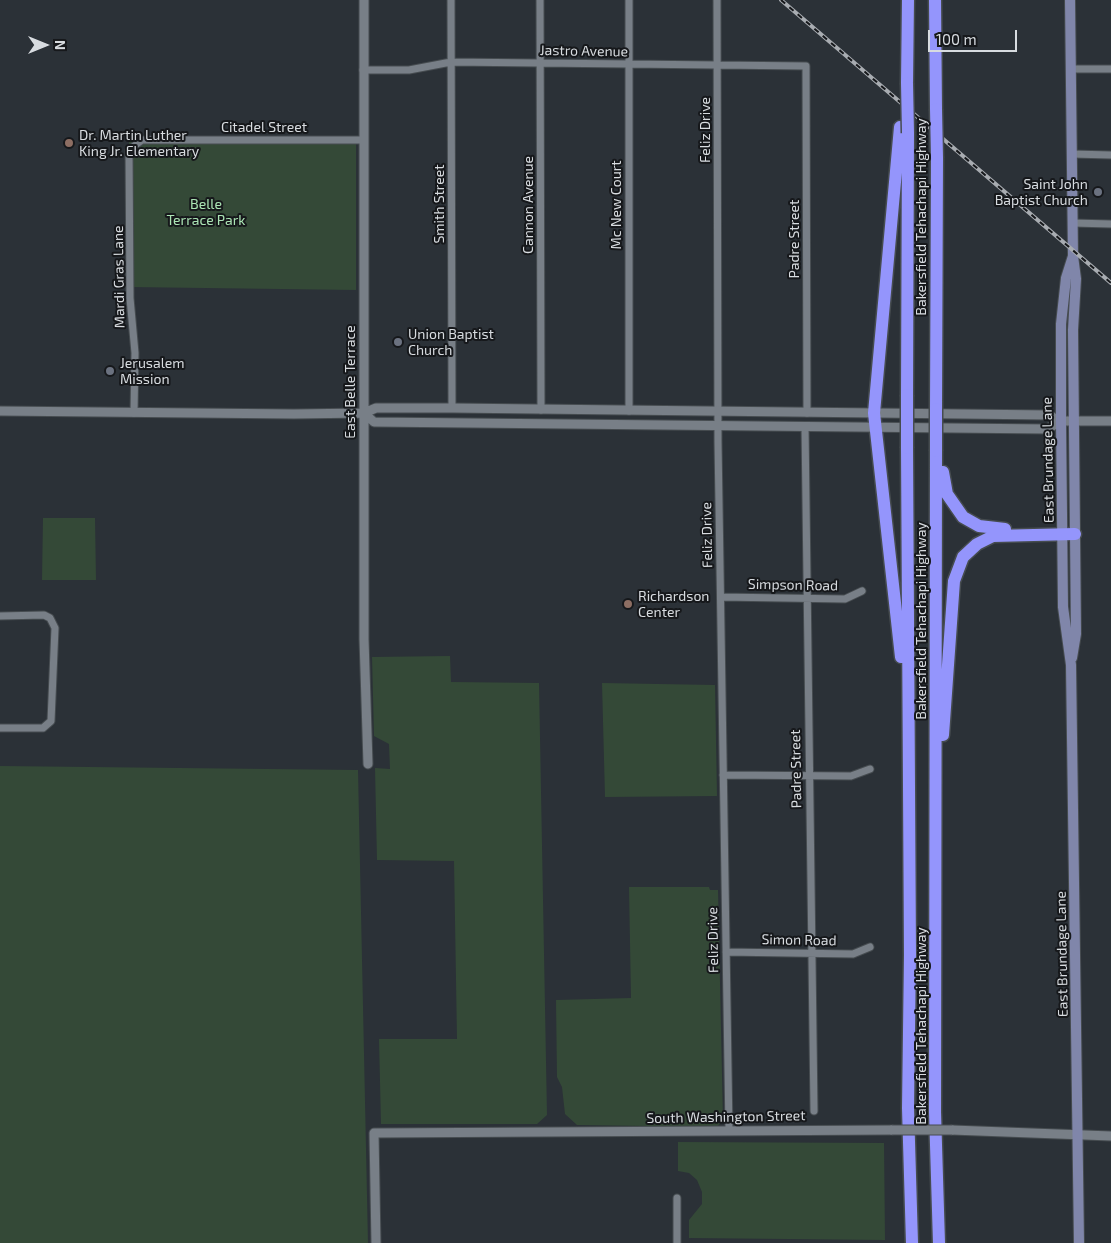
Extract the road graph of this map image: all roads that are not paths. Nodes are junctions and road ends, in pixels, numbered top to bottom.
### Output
1 (364, 0) edge
2 (451, 0) edge
3 (540, 0) edge
4 (629, 0) edge
5 (717, 0) edge
6 (908, 0) edge
7 (935, 0) edge
8 (1070, 0) edge
9 (451, 62) junction
10 (540, 63) junction
11 (628, 64) junction
12 (717, 65) junction
13 (806, 66) joint
14 (1071, 69) junction
15 (1111, 69) edge
16 (364, 70) junction
17 (904, 130) junction
18 (364, 140) junction
19 (135, 144) joint
20 (1072, 154) junction
21 (1111, 155) edge
22 (1073, 223) junction
23 (1111, 224) edge
24 (1073, 256) junction
25 (452, 408) junction
26 (541, 410) junction
27 (574, 410) junction
28 (630, 410) junction
29 (0, 411) edge
30 (718, 412) junction
31 (134, 413) junction
32 (364, 413) junction
33 (807, 413) junction
34 (874, 420) junction
35 (1061, 421) junction
36 (1073, 421) junction
37 (513, 422) junction
38 (1111, 422) edge
39 (718, 425) junction
40 (805, 426) junction
41 (938, 450) junction
42 (1068, 530) junction
43 (862, 591) dead end
44 (721, 597) junction
45 (806, 598) junction
46 (0, 616) edge
47 (0, 728) edge
48 (368, 764) dead end
49 (909, 768) junction
50 (870, 769) dead end
51 (935, 772) junction
52 (723, 775) junction
53 (808, 776) junction
54 (870, 947) dead end
55 (726, 952) junction
56 (811, 953) junction
57 (814, 1111) dead end
58 (728, 1130) junction
59 (1079, 1136) junction
60 (1111, 1136) edge
61 (677, 1198) dead end
62 (376, 1243) edge
63 (677, 1243) edge
64 (912, 1243) edge
65 (939, 1243) edge
66 (1080, 1243) edge

1 - 16 street, East Belle Terrace
2 - 9 street, Smith Street
3 - 10 street, Cannon Avenue
4 - 11 street, Mc New Court
5 - 12 street, Feliz Drive
6 - 17 highway, bridge
7 - 41 highway, Bakersfield Tehachapi Highway, bridge
8 - 14 main road, East Brundage Lane
9 - 10 street, Jastro Avenue
9 - 16 street, Jastro Avenue
9 - 25 street, Smith Street
10 - 11 street, Jastro Avenue
10 - 26 street, Cannon Avenue
11 - 12 street, Jastro Avenue
11 - 28 street, Mc New Court
12 - 13 street, Jastro Avenue
12 - 30 street, Feliz Drive
13 - 33 street, Padre Street
14 - 15 street
14 - 20 main road, East Brundage Lane
16 - 18 street, East Belle Terrace
17 - 34 highway
17 - 49 highway, Bakersfield Tehachapi Highway, bridge
18 - 19 street, Citadel Street
18 - 32 street, East Belle Terrace
19 - 31 street, Mardi Gras Lane
20 - 21 street
20 - 22 main road, East Brundage Lane
22 - 23 street
22 - 24 main road, East Brundage Lane
24 - 35 main road, East Brundage Lane
24 - 36 main road, East Brundage Lane
25 - 26 street
25 - 32 street
26 - 27 street
27 - 28 street
27 - 37 street
28 - 30 street
29 - 31 street
30 - 33 street
30 - 39 street, Feliz Drive
31 - 32 street
32 - 37 street
32 - 48 street, East Belle Terrace
33 - 34 street
34 - 35 street
34 - 35 street
34 - 40 street
34 - 49 highway
35 - 36 street
35 - 42 main road, East Brundage Lane
36 - 38 street
36 - 42 main road, East Brundage Lane
37 - 39 street
39 - 40 street
39 - 44 street, Feliz Drive
40 - 45 street, Padre Street
41 - 42 highway
41 - 51 highway, Bakersfield Tehachapi Highway
42 - 51 highway
42 - 59 main road, East Brundage Lane
43 - 45 street, Simpson Road
44 - 45 street, Simpson Road
44 - 52 street, Feliz Drive
45 - 53 street, Padre Street
46 - 47 street
49 - 64 highway, Bakersfield Tehachapi Highway
50 - 53 street
51 - 65 highway, Bakersfield Tehachapi Highway
52 - 53 street
52 - 55 street, Feliz Drive
53 - 56 street, Padre Street
54 - 56 street, Simon Road
55 - 56 street, Simon Road
55 - 58 street, Feliz Drive
56 - 57 street, Padre Street
58 - 59 street, South Washington Street, bridge
58 - 62 street, South Washington Street
59 - 60 street, South Washington Street
59 - 66 main road, East Brundage Lane
61 - 63 street

